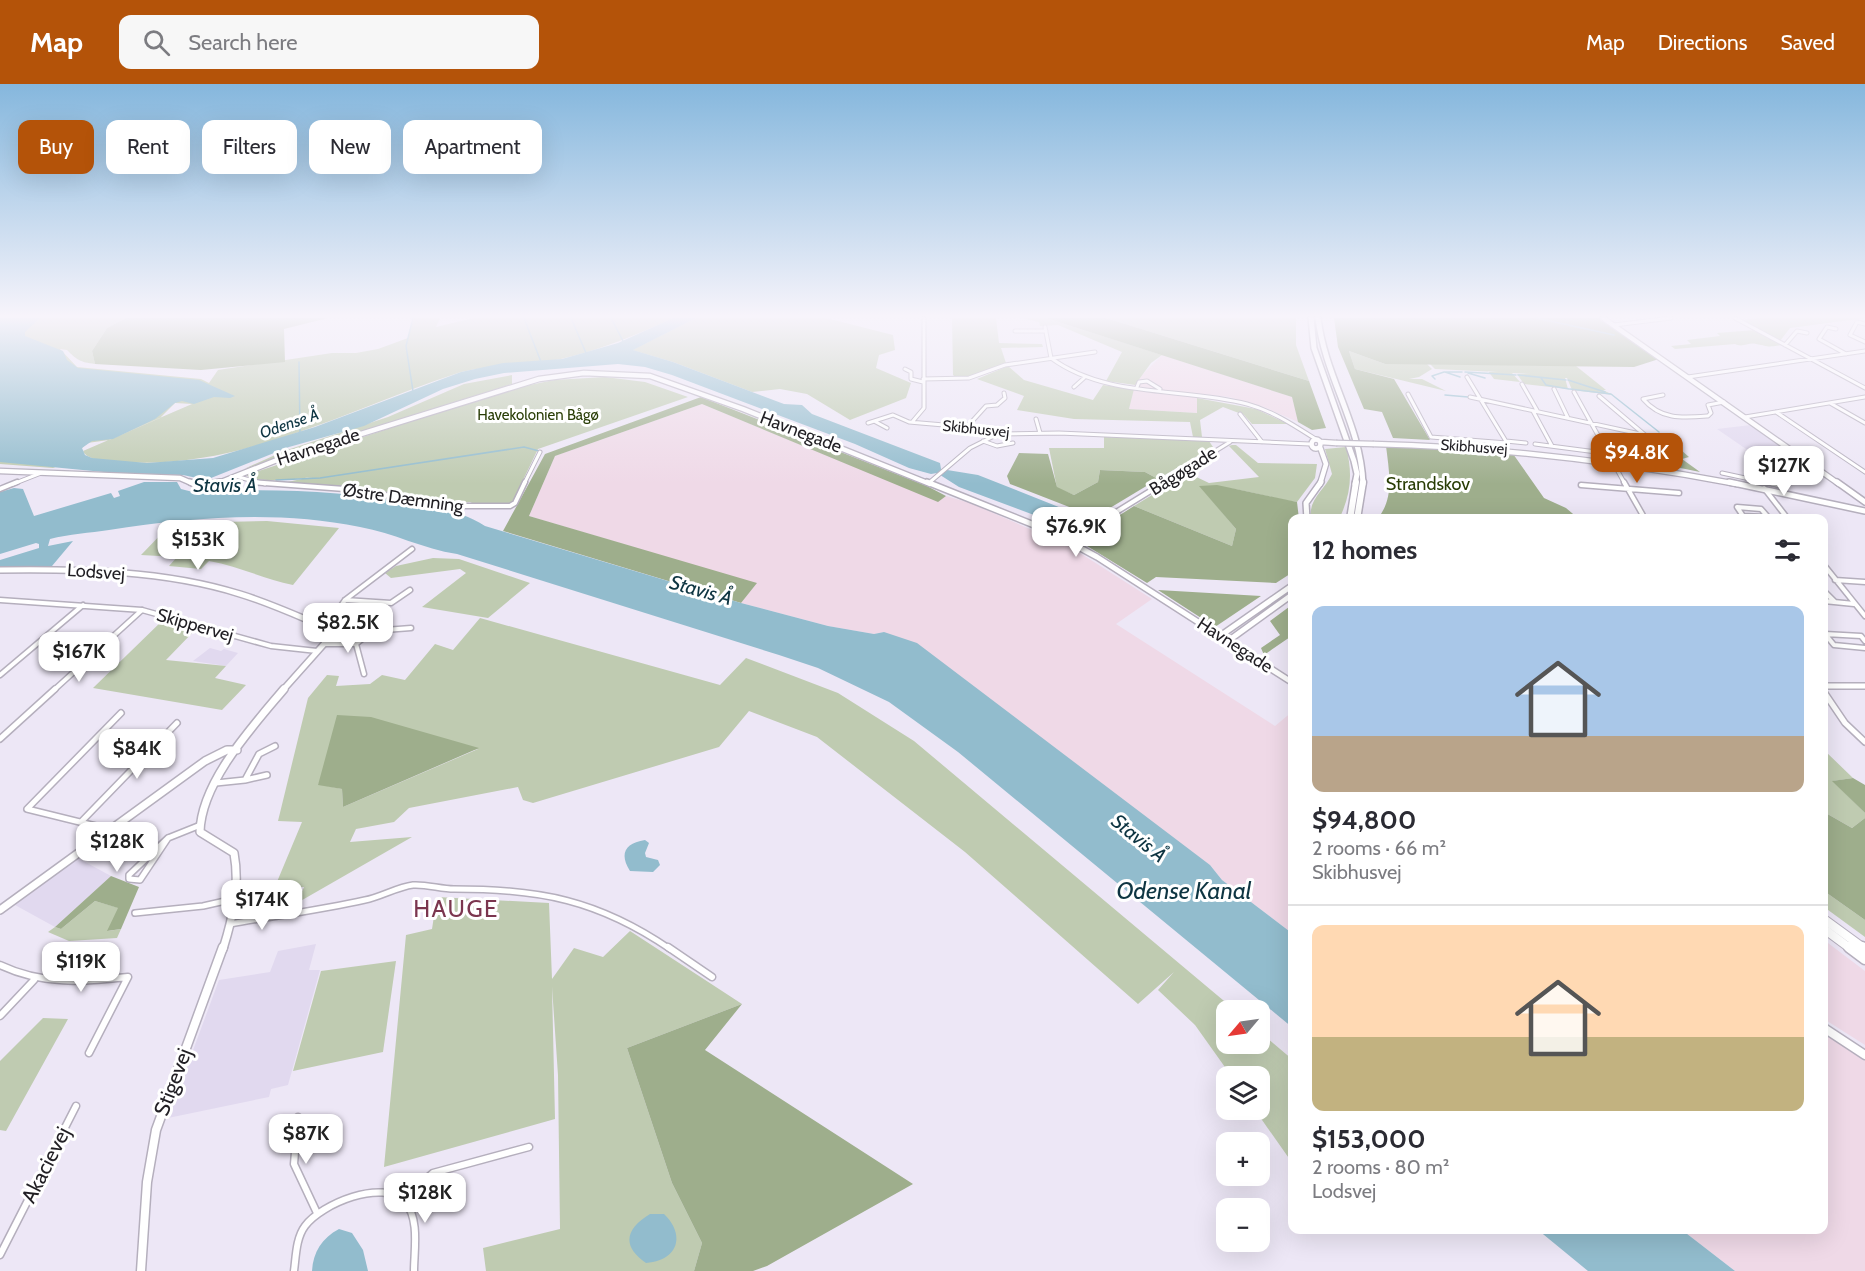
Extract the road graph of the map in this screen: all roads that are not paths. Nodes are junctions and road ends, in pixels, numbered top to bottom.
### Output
1 (598, 373) edge
2 (612, 373) edge
3 (911, 373) edge
4 (923, 373) edge
5 (984, 373) edge
6 (1074, 373) edge
7 (1324, 373) edge
8 (1331, 373) edge
9 (1683, 373) edge
10 (1713, 373) edge
11 (1838, 373) edge
12 (1467, 377) dead end
13 (1688, 377) junction
14 (1084, 378) junction
15 (923, 380) junction
16 (1522, 384) dead end
17 (1074, 387) dead end
18 (1137, 387) junction
19 (1865, 388) edge
20 (1554, 389) dead end
21 (1163, 390) junction
22 (1574, 392) dead end
23 (1004, 393) dead end
24 (1408, 394) dead end
25 (1663, 395) dead end
26 (1599, 396) dead end
27 (1470, 397) dead end
28 (1865, 398) edge
29 (1481, 399) junction
30 (1725, 402) junction
31 (1830, 403) junction
32 (1533, 411) junction
33 (1539, 412) junction
34 (1776, 412) junction
35 (1240, 414) dead end
36 (1745, 417) junction
37 (1568, 418) junction
38 (1036, 419) dead end
39 (874, 421) junction
40 (913, 421) junction
41 (868, 423) dead end
42 (1591, 423) junction
43 (1865, 423) edge
44 (967, 427) junction
45 (887, 428) dead end
46 (1040, 433) junction
47 (999, 434) junction
48 (983, 441) junction
49 (1232, 441) junction
50 (1506, 441) junction
51 (1013, 442) dead end
52 (1262, 442) junction
53 (1526, 443) dead end
54 (1316, 444) junction
55 (1535, 444) dead end
56 (1552, 446) junction
57 (1607, 452) junction
58 (540, 453) dead end
59 (1650, 459) dead end
60 (1611, 460) junction
61 (0, 471) edge
62 (43, 472) junction
63 (1865, 472) edge
64 (1722, 473) dead end
65 (235, 476) junction
66 (1730, 478) junction
67 (930, 482) junction
68 (1581, 485) dead end
69 (1779, 485) dead end
70 (1763, 488) junction
71 (0, 489) edge
72 (1628, 489) junction
73 (1679, 493) dead end
74 (1865, 502) edge
75 (1865, 511) edge
76 (1307, 514) edge
77 (1350, 514) edge
78 (1358, 514) edge
79 (1642, 514) edge
80 (1742, 514) edge
81 (1765, 514) edge
82 (1783, 514) edge
83 (1074, 538) dead end
84 (412, 549) dead end
85 (0, 570) edge
86 (1828, 570) edge
87 (1836, 580) junction
88 (1865, 582) edge
89 (1288, 588) edge
90 (410, 590) dead end
91 (1828, 595) edge
92 (1288, 598) edge
93 (0, 600) edge
94 (345, 600) junction
95 (1828, 602) edge
96 (1835, 602) junction
97 (1855, 604) junction
98 (83, 605) junction
99 (142, 610) junction
100 (1865, 616) edge
101 (327, 626) junction
102 (411, 628) dead end
103 (1828, 634) edge
104 (1220, 636) junction
105 (1828, 638) edge
106 (1228, 641) junction
107 (1865, 641) edge
108 (324, 644) junction
109 (356, 644) junction
110 (1865, 648) edge
111 (317, 651) junction
112 (364, 674) dead end
113 (0, 675) edge
114 (1288, 680) edge
115 (1828, 686) edge
116 (1865, 686) edge
117 (1828, 698) edge
118 (121, 713) dead end
119 (177, 723) dead end
120 (0, 739) edge
121 (1865, 742) edge
122 (275, 746) dead end
123 (237, 750) junction
124 (267, 776) dead end
125 (244, 780) junction
126 (216, 783) junction
127 (81, 822) junction
128 (198, 826) junction
129 (108, 829) junction
130 (168, 838) junction
131 (234, 899) junction
132 (0, 910) edge
133 (135, 913) dead end
134 (1828, 922) edge
135 (228, 924) junction
136 (1828, 932) edge
137 (1865, 949) edge
138 (1865, 959) edge
139 (0, 965) edge
140 (712, 977) dead end
141 (34, 980) junction
142 (0, 1016) edge
143 (1828, 1031) edge
144 (89, 1053) dead end
145 (1865, 1054) edge
146 (76, 1106) dead end
147 (298, 1117) dead end
148 (529, 1147) dead end
149 (399, 1198) junction
150 (317, 1213) junction
151 (0, 1255) edge
152 (141, 1271) edge
153 (294, 1271) edge
154 (414, 1271) edge

1 - 65 street, Havnegade
2 - 67 street, Havnegade
3 - 15 street
4 - 15 street, Skibhusvej
5 - 15 street
6 - 14 street
7 - 77 main road
8 - 78 main road
9 - 13 street
10 - 13 street
11 - 19 street
12 - 29 street
13 - 30 street
14 - 17 street
14 - 18 street
15 - 40 street, Skibhusvej
16 - 33 street
18 - 21 street
18 - 21 street
20 - 37 street
21 - 54 street
22 - 42 street
23 - 44 street
24 - 50 street
25 - 30 street
26 - 42 street
27 - 29 street
28 - 31 street
29 - 32 street
29 - 50 street
30 - 36 street
31 - 34 street
31 - 43 street
32 - 33 street
32 - 56 street
33 - 37 street
34 - 36 street
34 - 63 street
35 - 52 street
36 - 74 street
37 - 42 street
38 - 46 street, Skibhusvej
39 - 40 street, Skibhusvej
39 - 41 street, Skibhusvej
39 - 45 street
40 - 44 street, Skibhusvej
42 - 57 street
44 - 47 street, Skibhusvej
46 - 47 street, Skibhusvej
46 - 49 street, Skibhusvej
47 - 48 street
48 - 51 street, Skibhusvej
48 - 67 street
49 - 52 street, Skibhusvej
49 - 83 street, Bågøgade
50 - 53 street
52 - 54 street, Skibhusvej
54 - 60 street, Skibhusvej, bridge
54 - 76 street
55 - 56 street
56 - 57 street
57 - 59 street
57 - 60 street
58 - 65 street, Østre Dæmning
60 - 66 street, Skibhusvej
60 - 72 street
61 - 62 street, Havnegade
62 - 65 street, Havnegade
62 - 71 street
64 - 66 street, Skibhusvej
66 - 69 street, Skibhusvej
66 - 70 street, Skibhusvej
67 - 104 street, Havnegade
68 - 72 street
70 - 75 street, Skibhusvej
70 - 82 street
72 - 73 street
72 - 79 street
80 - 81 street
84 - 94 street
85 - 101 street, Lodsvej
86 - 87 street
87 - 88 street
87 - 97 street
89 - 104 street
90 - 94 street
91 - 96 street
92 - 106 street
93 - 98 street, Skippervej
94 - 101 street
95 - 96 street
96 - 97 street
97 - 100 street
98 - 99 street, Skippervej
98 - 113 street
99 - 111 street, Skippervej
99 - 120 street
101 - 108 street
102 - 109 street
103 - 107 street
104 - 106 street, Havnegade
105 - 110 street
106 - 114 street, Havnegade
108 - 109 street
108 - 111 street
109 - 112 street
111 - 123 street
115 - 116 street
117 - 121 street
118 - 127 street
119 - 127 street
122 - 125 street
123 - 126 street
123 - 129 street
124 - 125 street
125 - 126 street
126 - 128 street
127 - 129 street
128 - 130 street
128 - 131 street, Stigevej
129 - 132 street
130 - 130 street
131 - 133 street
131 - 135 street, Stigevej
134 - 137 main road
135 - 140 street
135 - 152 street, Stigevej
136 - 138 main road
139 - 141 street
141 - 142 street
141 - 144 street
143 - 145 street
146 - 151 street, Akacievej
147 - 150 street
148 - 149 street
149 - 150 street
149 - 154 street
150 - 153 street

